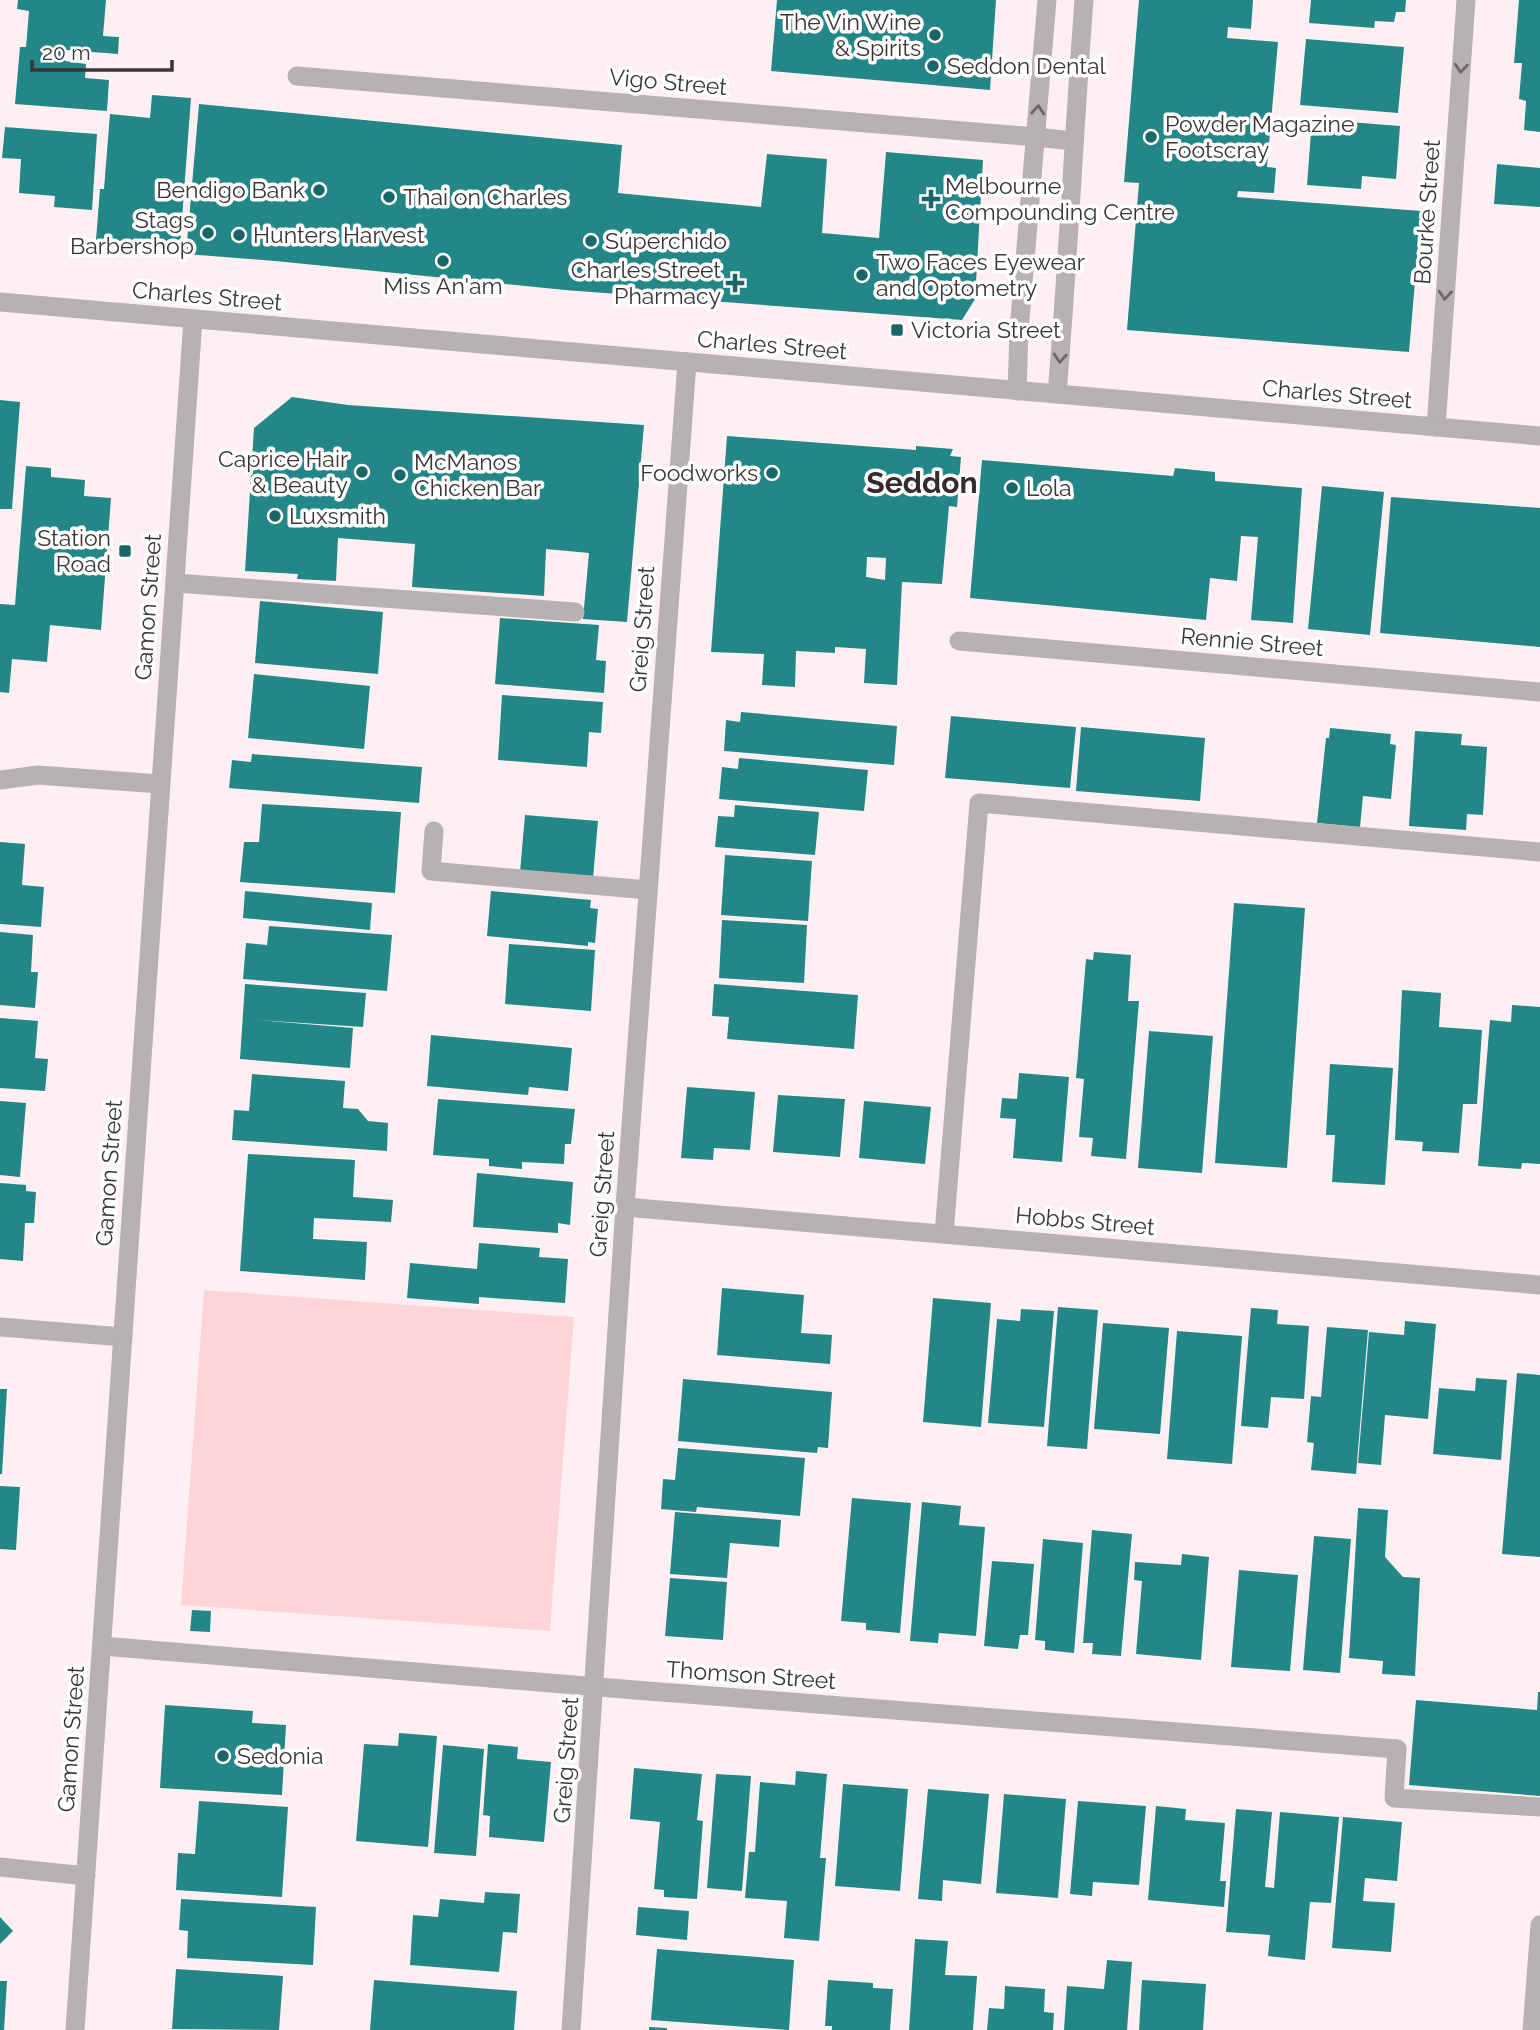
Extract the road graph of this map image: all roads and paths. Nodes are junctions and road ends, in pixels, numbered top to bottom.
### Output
1 (1047, 0) edge
2 (1084, 0) edge
3 (1466, 0) edge
4 (297, 76) dead end
5 (1036, 137) junction
6 (1073, 141) junction
7 (0, 302) edge
8 (193, 320) junction
9 (687, 362) junction
10 (1017, 391) junction
11 (1057, 394) junction
12 (1436, 427) junction
13 (1540, 436) edge
14 (175, 583) junction
15 (575, 612) dead end
16 (959, 641) dead end
17 (1540, 692) edge
18 (0, 780) edge
19 (160, 784) junction
20 (434, 831) dead end
21 (1540, 852) edge
22 (648, 890) junction
23 (625, 1207) junction
24 (944, 1234) junction
25 (1540, 1285) edge
26 (0, 1327) edge
27 (123, 1337) junction
28 (102, 1646) junction
29 (595, 1687) junction
30 (1540, 1807) edge
31 (0, 1867) edge
32 (86, 1875) junction
33 (1540, 1925) edge
34 (75, 2030) edge
35 (571, 2030) edge
36 (1532, 2030) edge

5 -> 1 street
2 - 6 street
3 -> 12 street, Bourke Street
4 - 5 street, Vigo Street
5 - 6 street, Vigo Street
5 - 10 street
6 -> 11 street
7 - 8 street, Charles Street
8 - 9 street, Charles Street
8 - 14 street, Gamon Street
9 - 10 street, Charles Street
9 - 22 street, Greig Street
10 - 11 street, Charles Street
11 - 12 street, Charles Street
12 - 13 street, Charles Street
14 - 15 street
14 - 19 street, Gamon Street
16 - 17 street, Rennie Street
18 - 19 street
19 - 27 street, Gamon Street
20 - 22 street
21 - 24 street
22 - 23 street, Greig Street
23 - 24 street, Hobbs Street
23 - 29 street, Greig Street
24 - 25 street, Hobbs Street
26 - 27 street
27 - 28 street, Gamon Street
28 - 29 street, Thomson Street
28 - 32 street, Gamon Street
29 - 30 street, Thomson Street
29 - 35 street, Greig Street
31 - 32 street
32 - 34 street, Gamon Street
33 - 36 street

